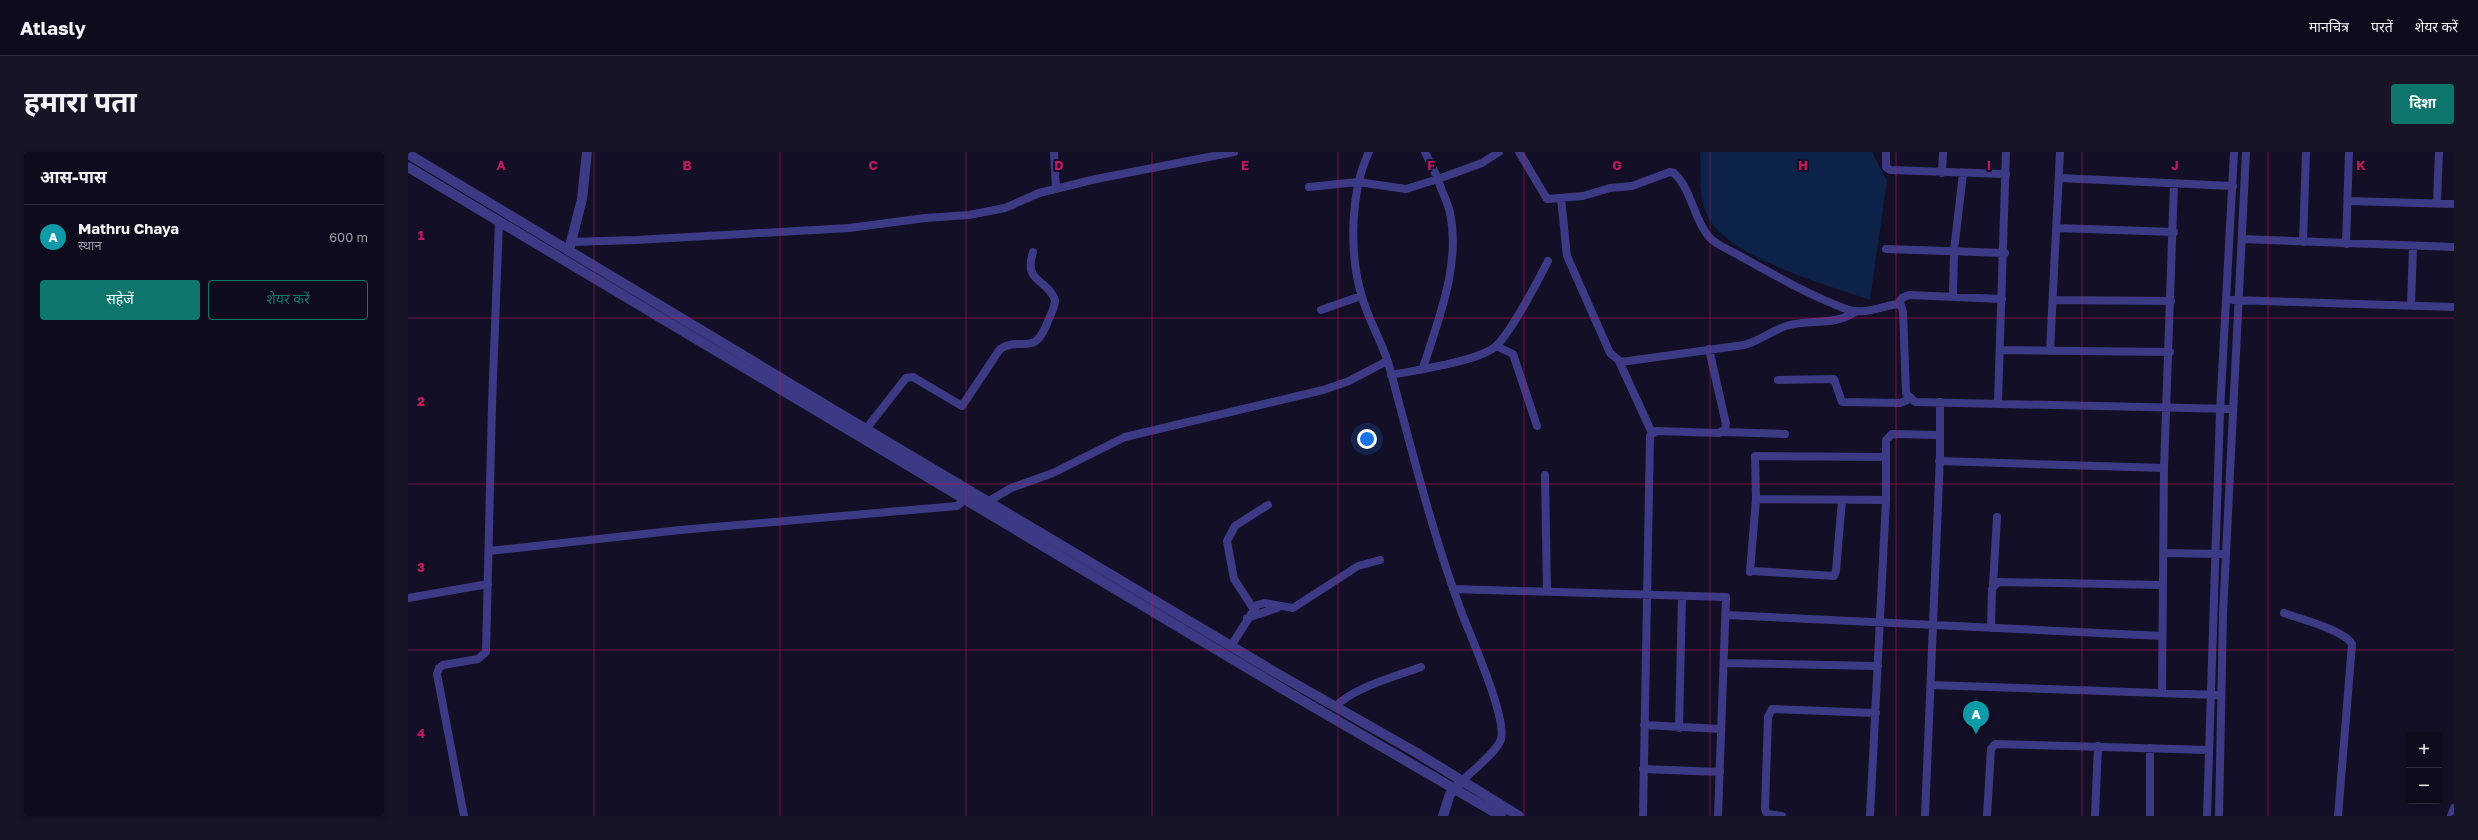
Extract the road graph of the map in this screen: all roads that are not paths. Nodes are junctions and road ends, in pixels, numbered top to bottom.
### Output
1 (586, 152) edge
2 (1054, 152) edge
3 (1234, 152) edge
4 (1369, 152) edge
5 (1425, 152) edge
6 (1499, 152) edge
7 (1519, 152) edge
8 (1886, 152) edge
9 (1943, 152) edge
10 (2006, 152) edge
11 (2060, 152) edge
12 (2234, 152) edge
13 (2246, 152) edge
14 (2306, 152) edge
15 (2349, 152) edge
16 (2440, 152) edge
17 (408, 154) edge
18 (408, 167) edge
19 (1942, 173) junction
20 (1963, 173) junction
21 (2006, 174) junction
22 (2059, 178) junction
23 (1438, 179) junction
24 (1358, 182) junction
25 (2174, 184) junction
26 (2233, 186) junction
27 (1309, 187) dead end
28 (1056, 189) junction
29 (1561, 198) junction
30 (2348, 201) junction
31 (2437, 204) junction
32 (2454, 204) edge
33 (499, 222) junction
34 (2057, 228) junction
35 (2174, 232) junction
36 (2242, 239) junction
37 (2303, 242) junction
38 (2346, 244) junction
39 (570, 246) junction
40 (2413, 246) junction
41 (2454, 247) edge
42 (1886, 249) dead end
43 (1954, 251) junction
44 (1033, 252) dead end
45 (2005, 252) junction
46 (1548, 261) dead end
47 (1361, 296) junction
48 (1953, 296) junction
49 (2002, 299) junction
50 (2053, 300) junction
51 (2227, 300) junction
52 (2237, 300) junction
53 (2171, 301) junction
54 (1898, 304) junction
55 (2411, 305) junction
56 (2454, 307) edge
57 (1321, 310) dead end
58 (1855, 312) junction
59 (1496, 346) junction
60 (1708, 349) junction
61 (2000, 350) junction
62 (2050, 351) junction
63 (2170, 352) junction
64 (1387, 361) junction
65 (1619, 361) junction
66 (1423, 368) junction
67 (1391, 375) junction
68 (1778, 380) dead end
69 (1910, 399) junction
70 (1940, 402) junction
71 (1998, 402) junction
72 (2166, 406) junction
73 (2220, 408) junction
74 (2232, 409) junction
75 (1537, 426) dead end
76 (866, 429) junction
77 (1722, 432) junction
78 (1652, 433) junction
79 (1786, 434) dead end
80 (1940, 435) junction
81 (1886, 457) junction
82 (1939, 461) junction
83 (2164, 468) junction
84 (1545, 476) dead end
85 (965, 495) junction
86 (1756, 499) junction
87 (1842, 500) junction
88 (1886, 500) junction
89 (989, 501) junction
90 (1268, 505) dead end
91 (1997, 517) dead end
92 (489, 551) junction
93 (2164, 553) junction
94 (2216, 554) junction
95 (2226, 554) junction
96 (1380, 560) dead end
97 (488, 584) junction
98 (1993, 585) junction
99 (2163, 585) junction
100 (1453, 590) junction
101 (1547, 591) junction
102 (1646, 594) junction
103 (1682, 597) junction
104 (408, 598) edge
105 (1283, 607) junction
106 (1253, 608) junction
107 (2284, 613) dead end
108 (1726, 615) junction
109 (1246, 618) junction
110 (1880, 623) junction
111 (1933, 626) junction
112 (1990, 628) junction
113 (2162, 636) junction
114 (1231, 646) junction
115 (1724, 663) junction
116 (1878, 666) junction
117 (1421, 667) dead end
118 (1931, 684) junction
119 (2162, 692) junction
120 (2210, 695) junction
121 (2221, 696) junction
122 (1335, 707) junction
123 (1876, 713) junction
124 (1644, 725) junction
125 (1679, 728) junction
126 (1721, 729) junction
127 (2098, 746) junction
128 (2150, 748) junction
129 (2209, 750) junction
130 (1643, 769) junction
131 (1720, 772) junction
132 (1462, 781) junction
133 (1454, 788) junction
134 (2454, 808) edge
135 (464, 816) edge
136 (1443, 816) edge
137 (1501, 816) edge
138 (1519, 816) edge
139 (1643, 816) edge
140 (1718, 816) edge
141 (1771, 816) edge
142 (1782, 816) edge
143 (1870, 816) edge
144 (1925, 816) edge
145 (1987, 816) edge
146 (2095, 816) edge
147 (2150, 816) edge
148 (2207, 816) edge
149 (2219, 816) edge
150 (2338, 816) edge
151 (2451, 816) edge

1 - 39 street
2 - 28 street
3 - 28 street
4 - 24 street
5 - 23 street
6 - 23 street
7 - 29 street
8 - 19 street
9 - 19 street
10 - 21 street
11 - 22 street
12 - 26 street
13 - 36 street
14 - 37 street
15 - 30 street
16 - 31 street
17 - 39 street
18 - 33 street
19 - 20 street
20 - 21 street
20 - 43 street
21 - 45 street
22 - 25 street
22 - 34 street
23 - 24 street
23 - 66 street
24 - 27 street
24 - 47 street
25 - 26 street
25 - 35 street
26 - 51 street
28 - 39 street
29 - 58 street
29 - 65 street
30 - 31 street
30 - 38 street
31 - 32 street
33 - 85 street
33 - 92 street
34 - 35 street
34 - 50 street
35 - 53 street
36 - 37 street
36 - 52 street
37 - 38 street
38 - 40 street
39 - 76 street
40 - 41 street
40 - 55 street
42 - 43 street
43 - 45 street
43 - 48 street
44 - 76 street
45 - 49 street
46 - 59 street
47 - 57 street
47 - 64 street
48 - 49 street
48 - 54 street
49 - 61 street
50 - 53 street
50 - 62 street
51 - 52 street
51 - 73 street
52 - 55 street
52 - 74 street
53 - 63 street
54 - 58 street
54 - 69 street
55 - 56 street
58 - 60 street
59 - 66 street
59 - 75 street
60 - 65 street
60 - 77 street
61 - 62 street
61 - 71 street
62 - 63 street
63 - 72 street
64 - 67 street
64 - 89 street
65 - 78 street
66 - 67 street
67 - 100 street
68 - 69 street
69 - 70 street
70 - 71 street
70 - 80 street
71 - 72 street
72 - 73 street
72 - 83 street
73 - 74 street
73 - 94 street
74 - 95 street
76 - 85 street
77 - 78 street
77 - 79 street
78 - 102 street
80 - 81 street
80 - 82 street
81 - 86 street
81 - 88 street
82 - 83 street
82 - 111 street
83 - 93 street
84 - 101 street
85 - 89 street
85 - 92 street
85 - 133 street
86 - 87 street
86 - 87 street
87 - 88 street
88 - 110 street
89 - 114 street
90 - 106 street
91 - 98 street
92 - 97 street
93 - 94 street
93 - 99 street
94 - 95 street
94 - 120 street
95 - 121 street
96 - 105 street
97 - 104 street
97 - 135 street
98 - 99 street
98 - 112 street
99 - 113 street
100 - 101 street
100 - 132 street
101 - 102 street
102 - 103 street
102 - 124 street
103 - 108 street
103 - 125 street
105 - 106 street
105 - 109 street
106 - 109 street
107 - 150 street
108 - 110 street
108 - 115 street
109 - 114 street
110 - 111 street
110 - 116 street
111 - 112 street
111 - 118 street
112 - 113 street
113 - 119 street
114 - 122 street
115 - 116 street
115 - 126 street
116 - 123 street
117 - 122 street
118 - 119 street
118 - 144 street
119 - 120 street
120 - 121 street
120 - 129 street
121 - 149 street
122 - 132 street
123 - 141 street
123 - 143 street
124 - 125 street
124 - 130 street
125 - 126 street
126 - 131 street
127 - 128 street
127 - 145 street
127 - 146 street
128 - 129 street
128 - 147 street
129 - 148 street
130 - 131 street
130 - 139 street
131 - 140 street
132 - 133 street
132 - 138 street
133 - 136 street
133 - 137 street
134 - 151 street
141 - 142 street

